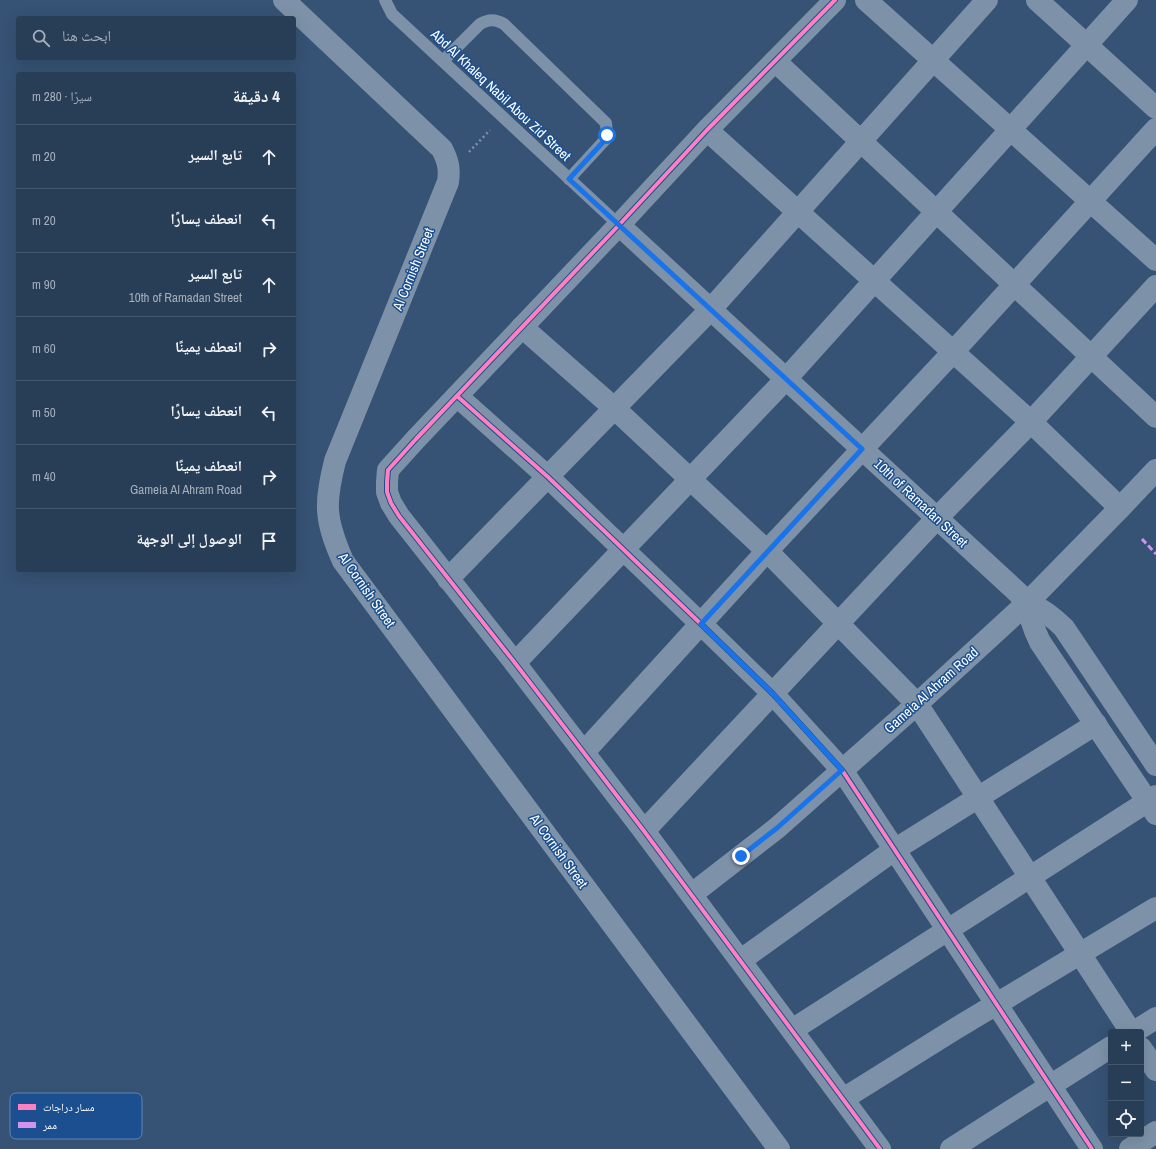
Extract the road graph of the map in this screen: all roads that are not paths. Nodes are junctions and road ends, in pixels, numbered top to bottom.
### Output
1 (284, 0) edge
2 (385, 0) edge
3 (835, 0) edge
4 (866, 0) edge
5 (987, 0) edge
6 (1037, 0) edge
7 (1127, 0) edge
8 (1087, 45) junction
9 (933, 60) junction
10 (443, 61) junction
11 (775, 61) junction
12 (1156, 108) edge
13 (1156, 129) edge
14 (707, 130) junction
15 (1011, 130) junction
16 (860, 142) junction
17 (569, 179) junction
18 (1090, 201) junction
19 (798, 212) junction
20 (936, 212) junction
21 (619, 225) junction
22 (1156, 260) edge
23 (874, 281) junction
24 (1014, 285) junction
25 (1156, 286) edge
26 (711, 309) junction
27 (522, 327) junction
28 (953, 352) junction
29 (1091, 356) junction
30 (786, 379) junction
31 (457, 396) junction
32 (614, 408) junction
33 (1156, 417) edge
34 (1031, 422) junction
35 (862, 449) junction
36 (1156, 470) edge
37 (548, 477) junction
38 (691, 480) junction
39 (1120, 508) junction
40 (938, 518) junction
41 (624, 550) junction
42 (767, 551) junction
43 (448, 579) junction
44 (1028, 602) junction
45 (701, 624) junction
46 (839, 624) junction
47 (515, 663) junction
48 (773, 694) junction
49 (917, 704) junction
50 (1096, 724) junction
51 (584, 752) junction
52 (1156, 765) edge
53 (842, 770) junction
54 (978, 798) junction
55 (1153, 804) edge
56 (644, 830) junction
57 (894, 850) junction
58 (1030, 877) junction
59 (692, 894) junction
60 (1156, 908) edge
61 (948, 930) junction
62 (1080, 954) junction
63 (741, 960) junction
64 (997, 1005) junction
65 (1156, 1018) edge
66 (1129, 1029) edge
67 (1139, 1029) edge
68 (792, 1030) junction
69 (1108, 1049) edge
70 (1144, 1052) edge
71 (1156, 1070) edge
72 (1050, 1086) junction
73 (843, 1099) junction
74 (1156, 1132) edge
75 (779, 1149) edge
76 (880, 1149) edge
77 (951, 1149) edge
78 (1092, 1149) edge
79 (1130, 1149) edge

1 - 75 street, Al Cornish Street
2 - 10 lane, Abd Al Khaleq Nabil Abou Zid Street
3 - 11 street
4 - 9 street
5 - 9 street
6 - 8 street
7 - 8 street
8 - 12 street
8 - 15 street
9 - 15 street
9 - 16 street
10 - 17 lane, Abd Al Khaleq Nabil Abou Zid Street
10 - 17 lane
11 - 14 street
11 - 16 street
13 - 18 street
14 - 19 street
14 - 21 street
15 - 18 street
15 - 20 street
16 - 19 street
16 - 20 street
17 - 21 lane, Abd Al Khaleq Nabil Abou Zid Street
18 - 22 street
18 - 24 street
19 - 23 street
19 - 26 street
20 - 23 street
20 - 24 street
21 - 26 street, 10th of Ramadan Street
21 - 27 street
23 - 28 street
23 - 30 street
24 - 28 street
24 - 29 street
25 - 29 street
26 - 30 street, 10th of Ramadan Street
26 - 32 street
27 - 31 street
27 - 32 street
28 - 34 street
28 - 35 street
29 - 33 street
29 - 34 street
30 - 35 street, 10th of Ramadan Street
30 - 38 street
31 - 37 street
31 - 43 street
32 - 37 street
32 - 38 street
34 - 39 street
34 - 40 street
35 - 40 street, 10th of Ramadan Street
35 - 42 street
36 - 39 street, Gameia Al Ahram Road
37 - 41 street
37 - 43 street
38 - 41 street
38 - 42 street
39 - 44 street, Gameia Al Ahram Road
40 - 44 street, 10th of Ramadan Street
40 - 46 street
41 - 45 street
41 - 47 street
42 - 45 street
42 - 46 street
43 - 47 street
44 - 49 street, Gameia Al Ahram Road
44 - 50 street
44 - 52 street, 10th of Ramadan Street
45 - 48 street
45 - 51 street
46 - 48 street
46 - 49 street
47 - 51 street
48 - 53 street
48 - 56 street
49 - 53 street, Gameia Al Ahram Road
49 - 54 street
50 - 54 street
50 - 55 street
51 - 56 street
53 - 57 street
53 - 59 street, Gameia Al Ahram Road
54 - 57 street
54 - 58 street
55 - 58 street
56 - 59 street
57 - 61 street
57 - 63 street
58 - 61 street
58 - 62 street
59 - 63 street
60 - 62 street
61 - 64 street
61 - 68 street
62 - 64 street
62 - 66 street
63 - 68 street
64 - 72 street
64 - 73 street
65 - 67 street
68 - 73 street
69 - 72 street
70 - 71 street
72 - 77 street
72 - 78 street
73 - 76 street
74 - 79 street

